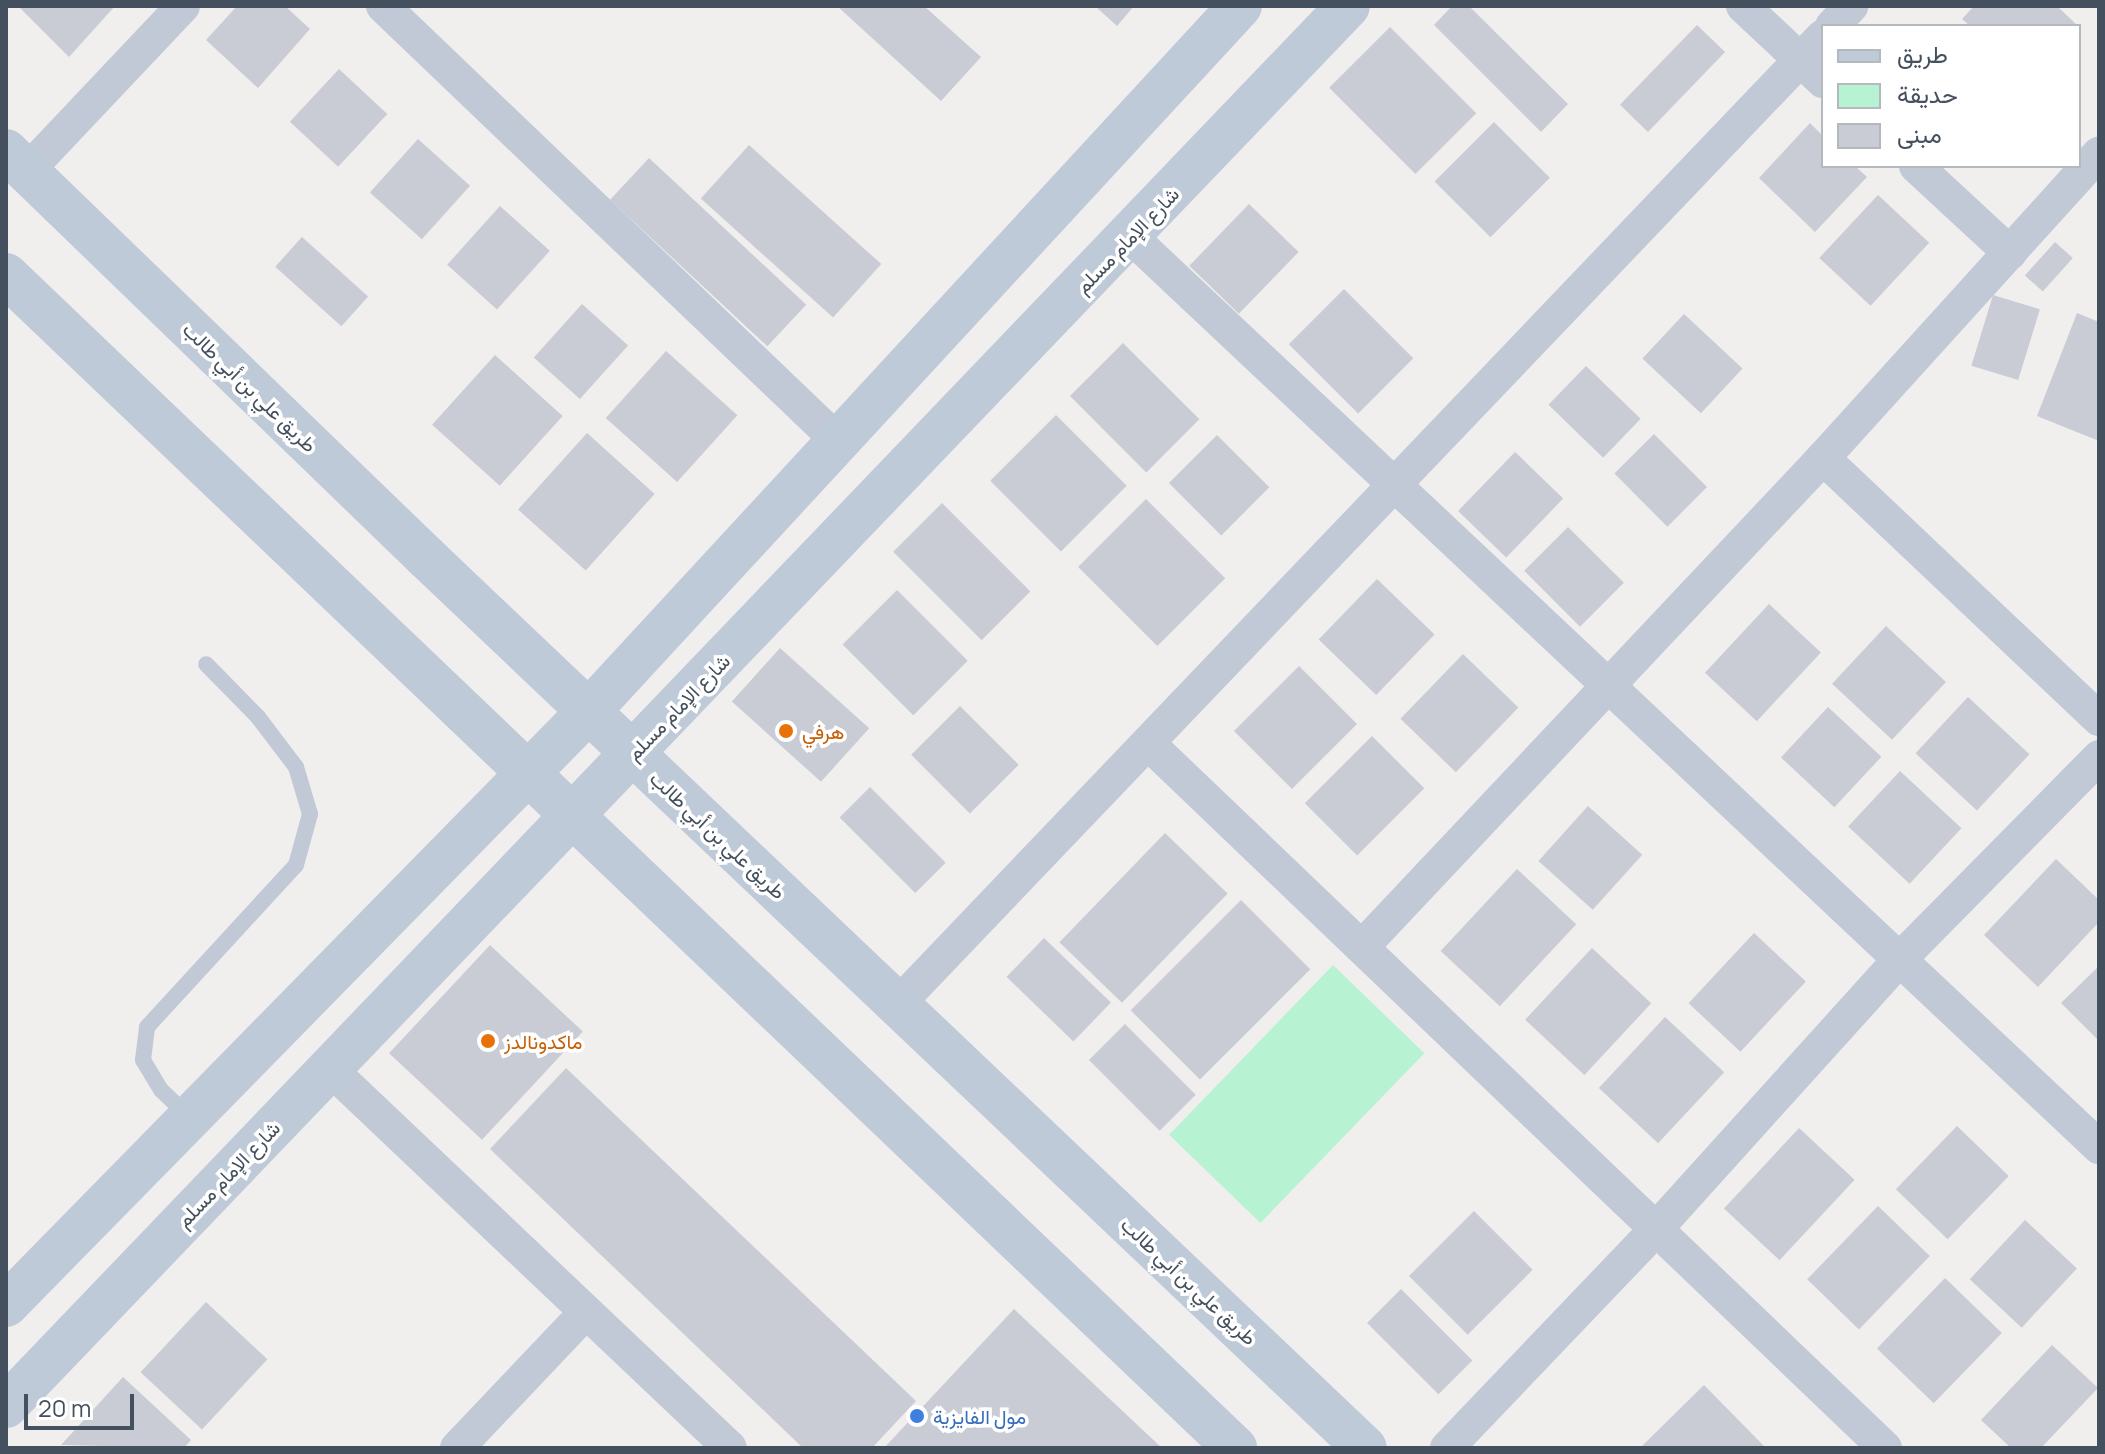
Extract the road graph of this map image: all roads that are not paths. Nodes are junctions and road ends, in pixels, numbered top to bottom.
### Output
1 (183, 6) edge
2 (383, 6) edge
3 (1240, 6) edge
4 (1348, 6) edge
5 (1743, 6) edge
6 (1851, 6) edge
7 (1834, 24) edge
8 (1815, 59) edge
9 (2099, 154) edge
10 (16, 161) edge
11 (1918, 168) edge
12 (1131, 237) junction
13 (2010, 253) junction
14 (6, 275) edge
15 (837, 440) junction
16 (1823, 458) junction
17 (1392, 487) junction
18 (206, 664) dead end
19 (1608, 686) junction
20 (588, 712) junction
21 (2099, 719) edge
22 (1148, 743) junction
23 (633, 754) junction
24 (2099, 757) edge
25 (529, 771) junction
26 (571, 815) junction
27 (1362, 947) junction
28 (1899, 960) junction
29 (897, 1005) junction
30 (329, 1068) junction
31 (189, 1118) junction
32 (2099, 1147) edge
33 (1656, 1229) junction
34 (6, 1305) edge
35 (586, 1312) junction
36 (6, 1406) edge
37 (457, 1448) edge
38 (730, 1448) edge
39 (1235, 1448) edge
40 (1365, 1448) edge
41 (1447, 1448) edge
42 (1885, 1448) edge

1 - 10 street
2 - 15 street
3 - 15 main road
4 - 12 main road, شارع الإمام مسلم
5 - 8 street
6 - 7 street
8 - 17 street
9 - 13 street
10 - 20 main road, طريق علي بن أبي طالب
11 - 13 street
12 - 17 street
12 - 23 main road, شارع الإمام مسلم
13 - 16 street
14 - 25 main road
15 - 20 main road
16 - 19 street
16 - 21 street
17 - 19 street
17 - 22 street
18 - 31 lane
19 - 27 street
19 - 28 street
20 - 23 main road, طريق علي بن أبي طالب
20 - 25 main road
22 - 27 street
22 - 29 street
23 - 26 main road, شارع الإمام مسلم
23 - 29 main road, طريق علي بن أبي طالب
24 - 28 street
25 - 26 main road
25 - 31 main road
26 - 30 main road, شارع الإمام مسلم
26 - 39 main road
27 - 33 street
28 - 32 street
28 - 33 street
29 - 40 main road, طريق علي بن أبي طالب
30 - 35 street
30 - 36 main road, شارع الإمام مسلم
31 - 34 main road
33 - 41 street
33 - 42 street
35 - 37 street
35 - 38 street

